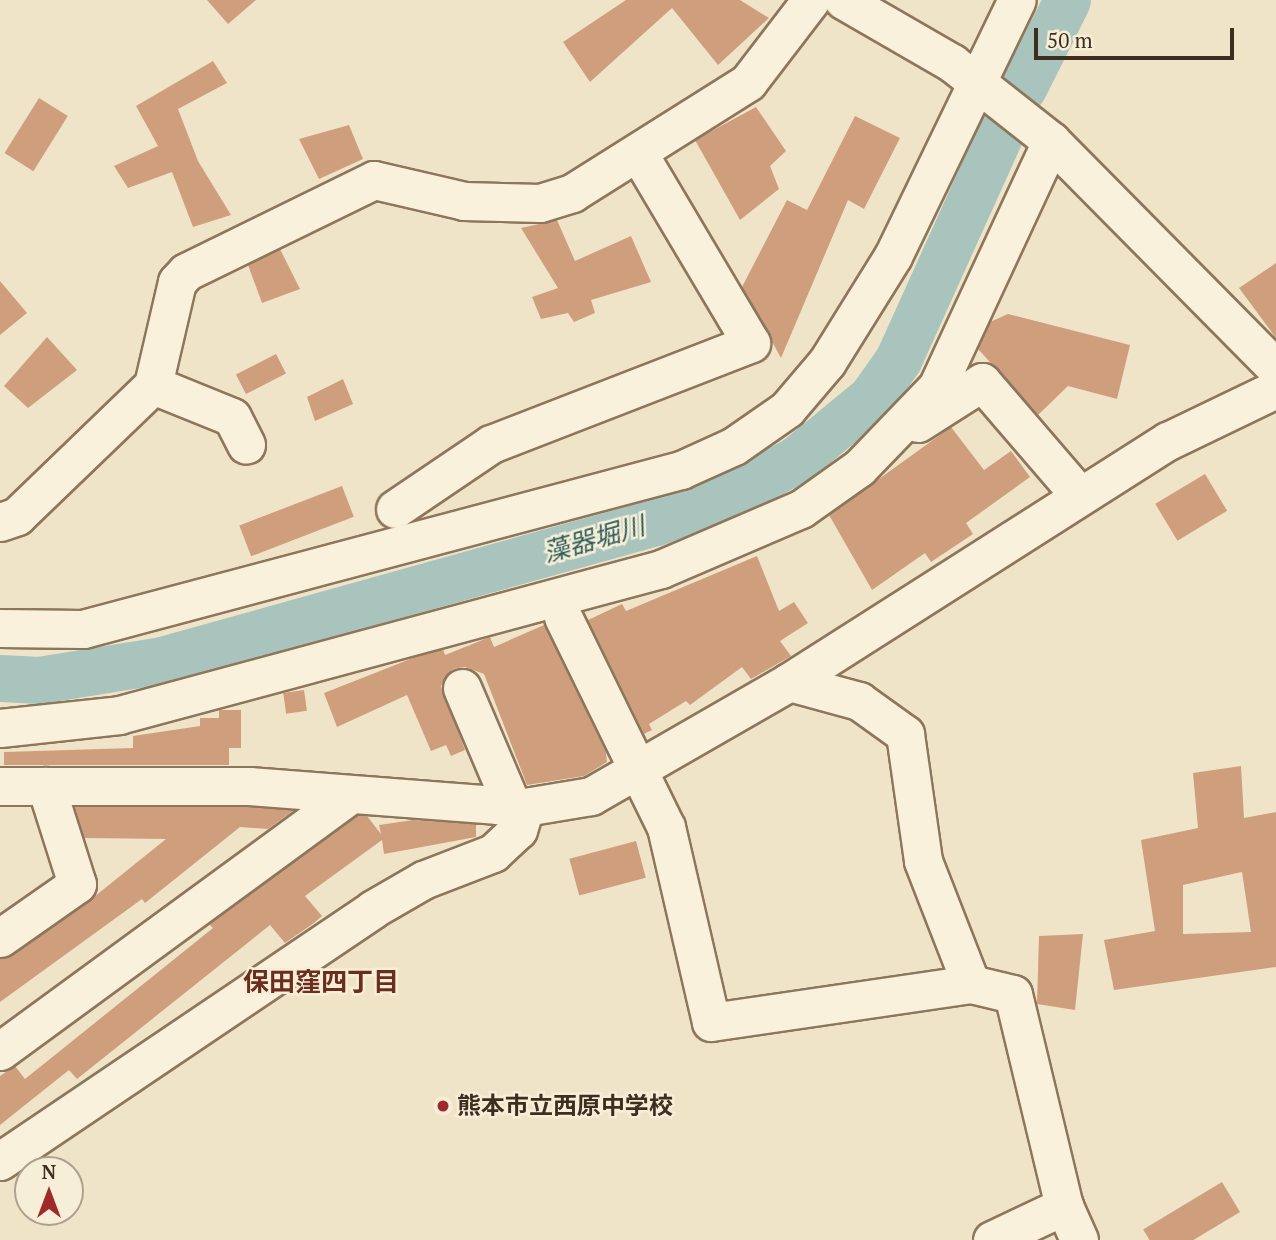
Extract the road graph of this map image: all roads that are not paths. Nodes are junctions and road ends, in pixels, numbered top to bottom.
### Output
1 (811, 0) edge
2 (843, 0) edge
3 (1017, 0) edge
4 (976, 81) junction
5 (1051, 141) junction
6 (638, 153) junction
7 (1276, 368) edge
8 (153, 385) junction
9 (1276, 389) edge
10 (246, 445) dead end
11 (879, 448) junction
12 (1080, 496) junction
13 (395, 509) dead end
14 (0, 522) edge
15 (563, 617) dead end
16 (0, 628) edge
17 (789, 682) junction
18 (461, 688) dead end
19 (0, 728) edge
20 (635, 768) junction
21 (0, 786) edge
22 (46, 786) junction
23 (349, 796) junction
24 (518, 806) junction
25 (0, 938) edge
26 (971, 984) junction
27 (0, 1051) edge
28 (6, 1148) edge
29 (1064, 1206) junction
30 (992, 1240) edge
31 (1079, 1240) edge

1 - 6 street
2 - 4 street
3 - 4 street
4 - 5 street
4 - 16 street
5 - 7 street
5 - 11 street
6 - 8 street
6 - 13 street
8 - 10 street
8 - 14 street
9 - 12 street
11 - 12 street
11 - 19 street
12 - 17 street
15 - 20 street
17 - 20 street
17 - 26 street
18 - 24 street
20 - 24 street
20 - 26 street
21 - 22 street
22 - 23 street
22 - 25 street
23 - 24 street
23 - 27 street
24 - 28 street
26 - 29 street
29 - 30 street
29 - 31 street

